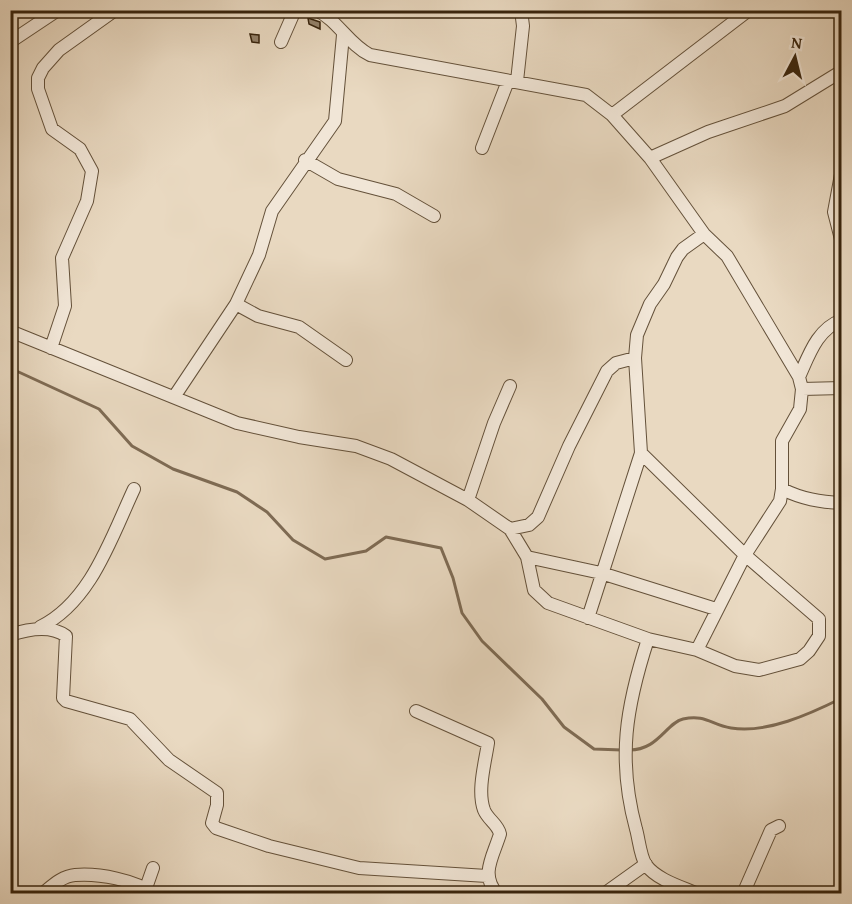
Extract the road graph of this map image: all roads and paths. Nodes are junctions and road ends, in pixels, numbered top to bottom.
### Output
1 (82, 10) edge
2 (115, 10) edge
3 (295, 10) edge
4 (316, 10) edge
5 (521, 10) edge
6 (749, 10) edge
7 (53, 11) edge
8 (343, 35) junction
9 (10, 42) edge
10 (281, 42) dead end
11 (842, 71) edge
12 (512, 81) junction
13 (612, 116) junction
14 (482, 148) dead end
15 (650, 158) junction
16 (305, 160) junction
17 (842, 169) edge
18 (434, 216) dead end
19 (704, 234) junction
20 (842, 243) edge
21 (236, 304) junction
22 (842, 320) edge
23 (10, 331) edge
24 (51, 348) junction
25 (635, 358) junction
26 (346, 360) dead end
27 (801, 383) junction
28 (510, 386) dead end
29 (842, 388) edge
30 (174, 398) junction
31 (641, 453) junction
32 (135, 489) dead end
33 (782, 489) junction
34 (468, 500) junction
35 (842, 503) edge
36 (510, 529) junction
37 (745, 555) junction
38 (527, 557) junction
39 (601, 573) junction
40 (716, 609) junction
41 (588, 618) junction
42 (36, 629) junction
43 (10, 635) edge
44 (648, 639) junction
45 (697, 650) junction
46 (416, 711) dead end
47 (779, 826) dead end
48 (646, 864) junction
49 (153, 868) dead end
50 (487, 876) junction
51 (150, 891) edge
52 (42, 894) edge
53 (497, 894) edge
54 (604, 894) edge
55 (698, 894) edge
56 (743, 894) edge

1 - 7 street
2 - 24 street
3 - 10 street
4 - 8 street
5 - 12 street
6 - 13 street
7 - 9 street
8 - 12 street
8 - 16 street
11 - 15 street
12 - 13 street
12 - 14 street
13 - 15 street
15 - 19 street
16 - 18 street
16 - 21 street
17 - 20 street
19 - 25 street
19 - 27 street
21 - 26 street
21 - 30 street
22 - 27 street
23 - 24 street
24 - 30 street
25 - 31 street
25 - 36 street
27 - 29 street
27 - 33 street
28 - 34 street
30 - 34 street
31 - 37 street
31 - 39 street
32 - 42 street
33 - 35 street
33 - 37 street
34 - 36 street
36 - 38 street
37 - 40 street
37 - 45 street
38 - 39 street
38 - 41 street
39 - 40 street
39 - 41 street
40 - 45 street
41 - 44 street
42 - 43 street
42 - 50 street
44 - 45 street
44 - 48 street
46 - 50 street
47 - 56 street
48 - 54 street
48 - 55 street
49 - 51 street
50 - 53 street
51 - 52 street

